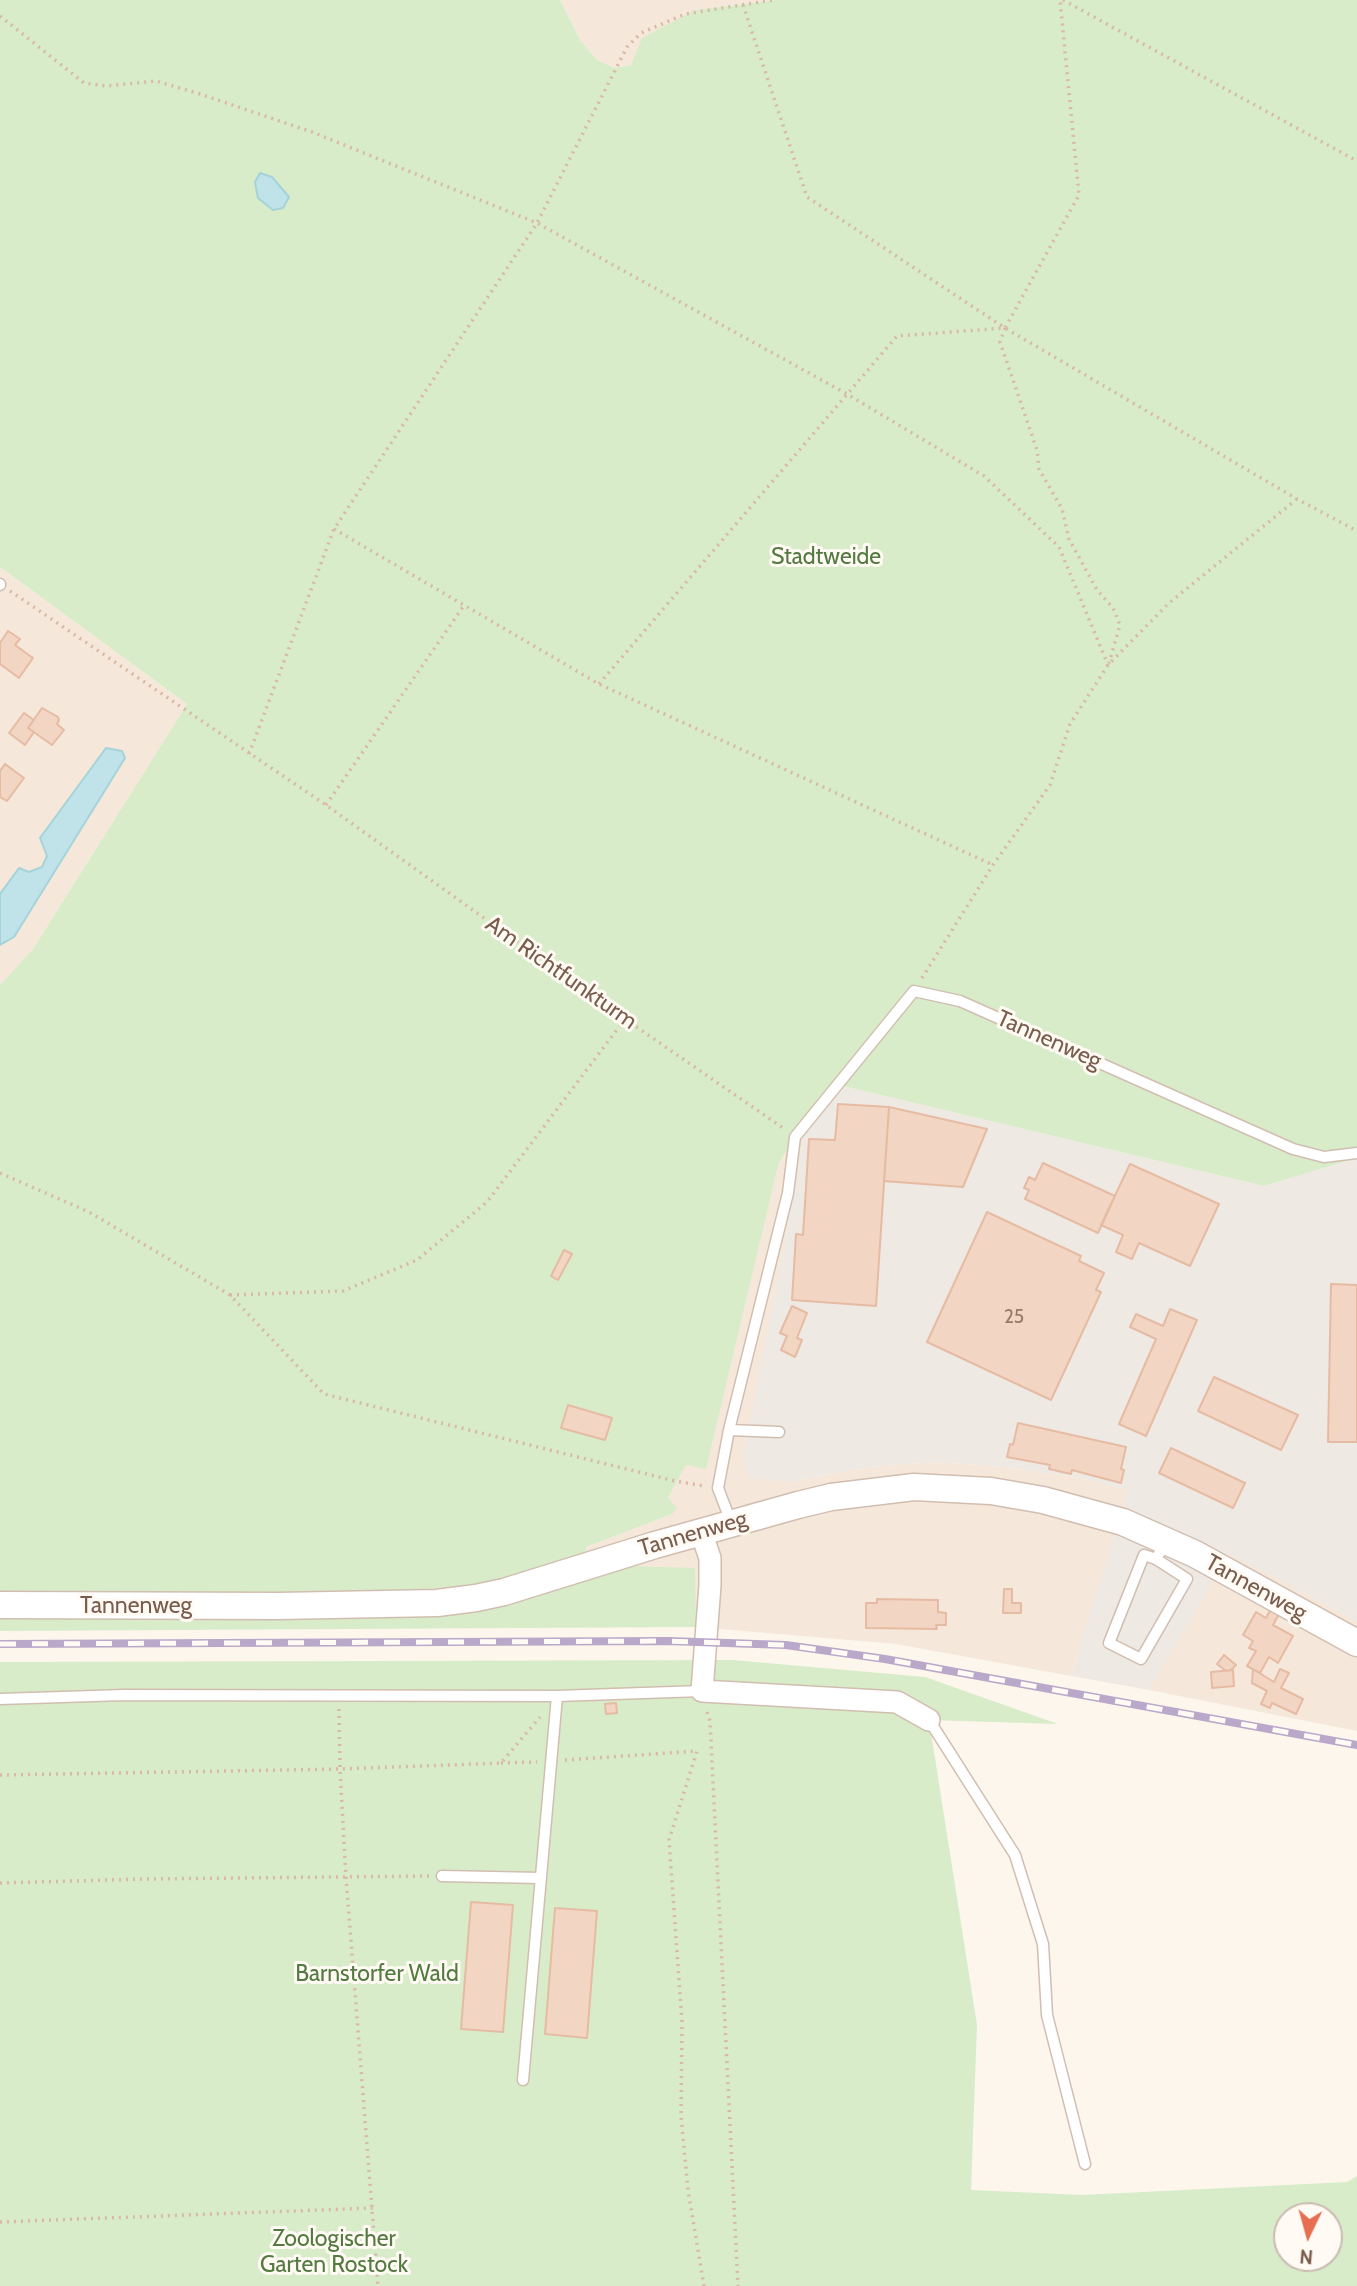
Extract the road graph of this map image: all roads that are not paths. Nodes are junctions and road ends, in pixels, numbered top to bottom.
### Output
1 (1357, 1153) edge
2 (729, 1430) junction
3 (779, 1432) dead end
4 (732, 1522) junction
5 (701, 1531) junction
6 (1161, 1550) junction
7 (0, 1605) edge
8 (1357, 1643) edge
9 (702, 1691) junction
10 (557, 1696) junction
11 (0, 1699) edge
12 (929, 1720) joint
13 (442, 1876) road end
14 (541, 1878) junction
15 (523, 2080) dead end
16 (1085, 2164) dead end

1 - 2 lane, Tannenweg
2 - 3 lane
2 - 4 lane
4 - 5 street, Tannenweg
4 - 6 street, Tannenweg
5 - 7 street, Tannenweg
5 - 9 street
6 - 6 lane
6 - 8 street, Tannenweg
9 - 10 lane
9 - 12 street
10 - 11 lane
10 - 14 lane
12 - 16 lane
13 - 14 lane
14 - 15 lane

